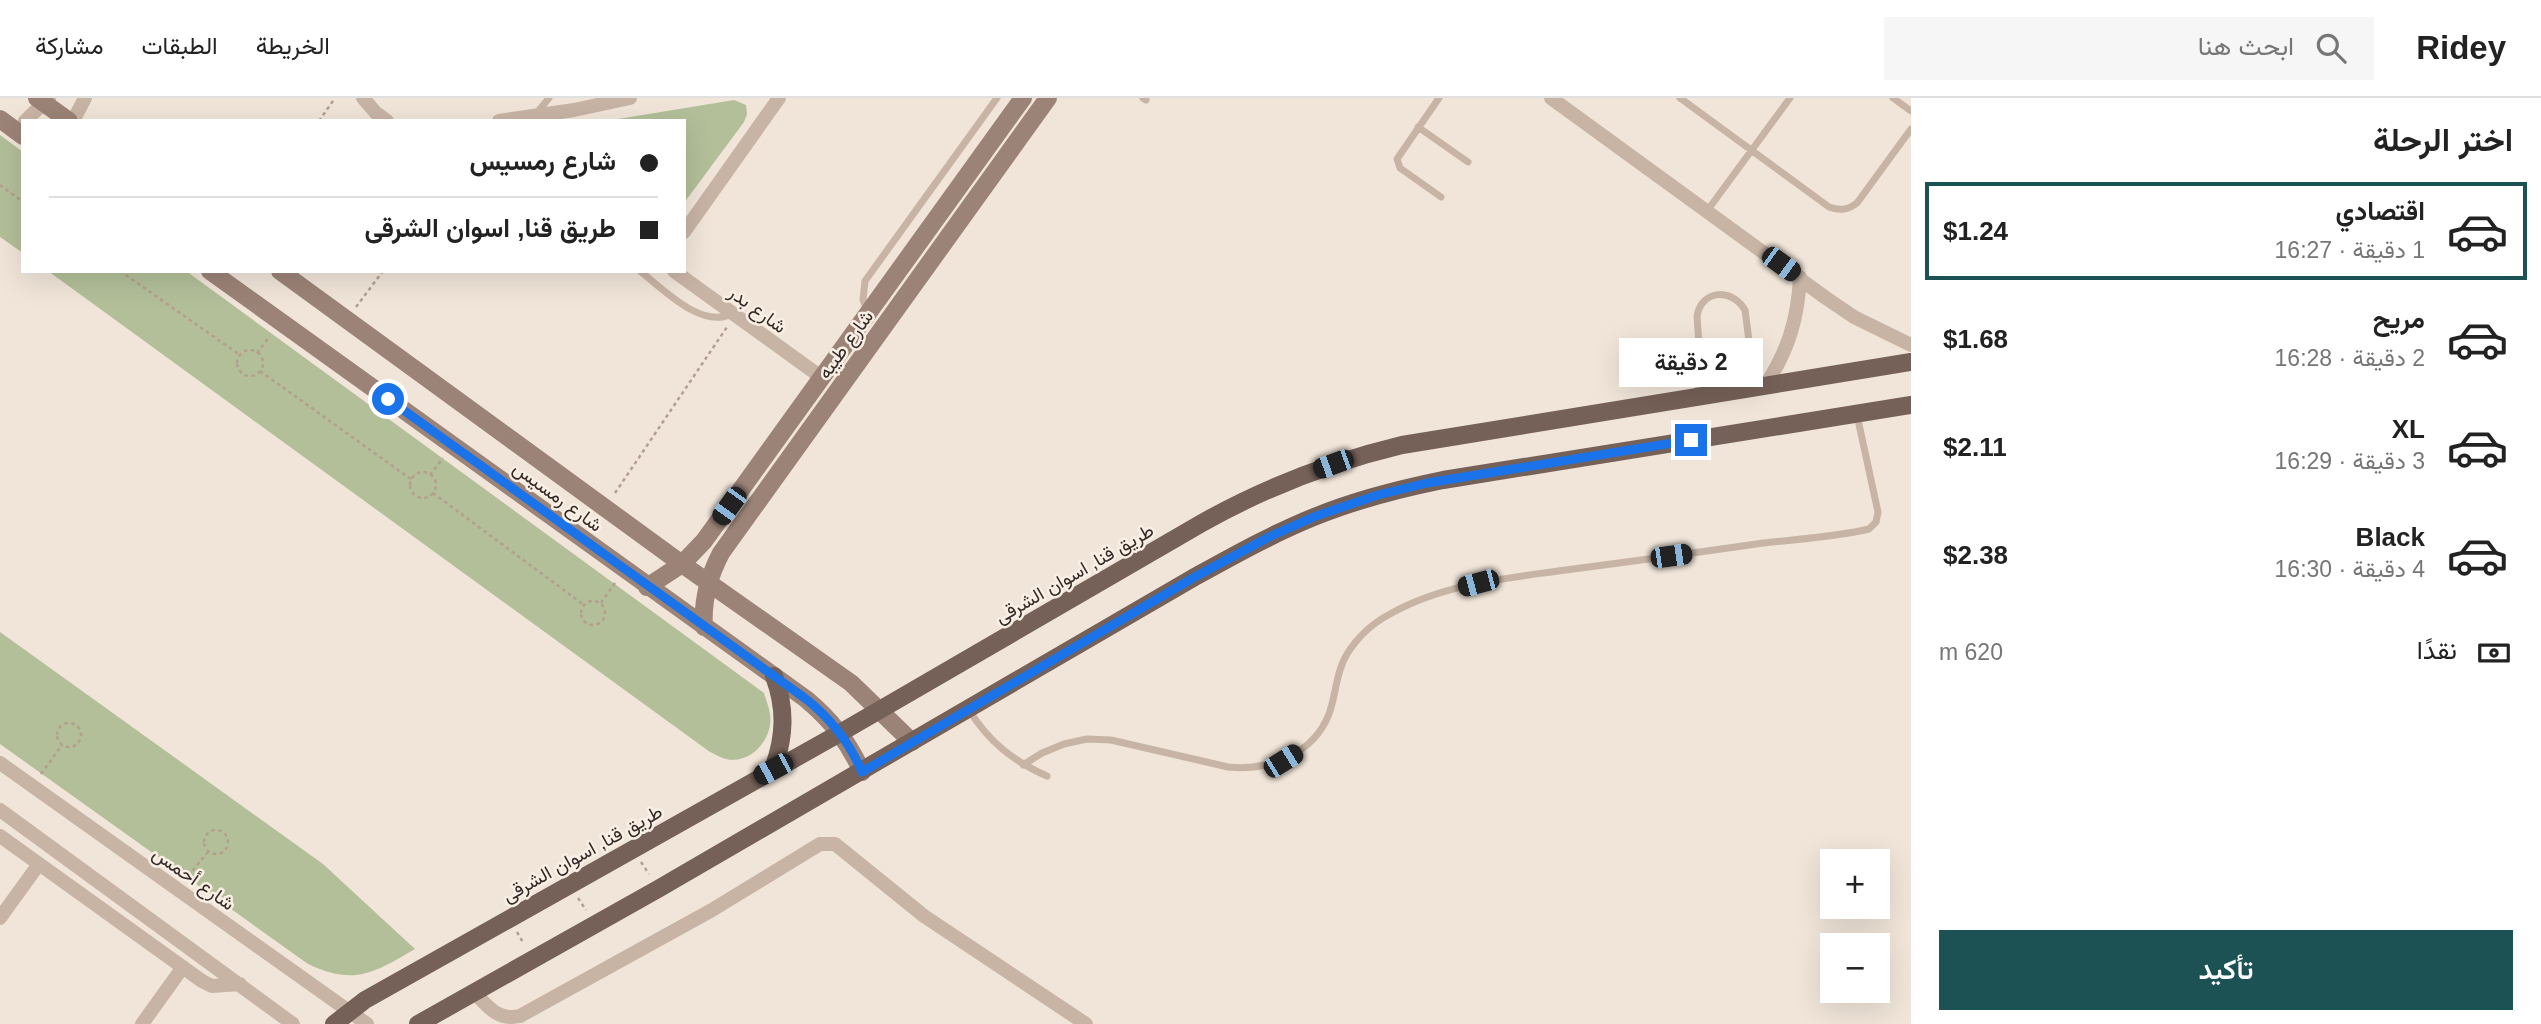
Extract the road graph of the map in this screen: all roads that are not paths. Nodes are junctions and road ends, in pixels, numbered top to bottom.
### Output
1 (85, 98) edge
2 (363, 98) edge
3 (549, 98) edge
4 (630, 98) edge
5 (779, 98) edge
6 (997, 98) edge
7 (1023, 98) edge
8 (1048, 98) edge
9 (1439, 98) edge
10 (1551, 98) edge
11 (1680, 98) edge
12 (1790, 98) edge
13 (1893, 98) edge
14 (43, 100) edge
15 (1911, 111) edge
16 (536, 116) junction
17 (24, 119) edge
18 (68, 119) edge
19 (72, 119) edge
20 (384, 119) edge
21 (514, 119) edge
22 (1418, 127) junction
23 (1911, 130) edge
24 (1752, 150) junction
25 (1468, 162) dead end
26 (1441, 197) dead end
27 (1707, 211) junction
28 (686, 229) edge
29 (213, 273) edge
30 (283, 273) edge
31 (643, 273) edge
32 (677, 273) edge
33 (1800, 277) junction
34 (868, 312) junction
35 (733, 315) junction
36 (1911, 345) edge
37 (1911, 362) edge
38 (821, 377) junction
39 (1760, 387) junction
40 (1697, 397) junction
41 (1911, 405) edge
42 (1856, 414) junction
43 (682, 564) junction
44 (708, 583) junction
45 (647, 587) junction
46 (704, 627) junction
47 (774, 676) junction
48 (880, 710) junction
49 (968, 710) junction
50 (840, 733) junction
51 (912, 743) junction
52 (0, 763) edge
53 (1023, 765) junction
54 (773, 769) junction
55 (862, 772) junction
56 (1047, 776) dead end
57 (0, 810) edge
58 (0, 836) edge
59 (39, 864) junction
60 (0, 918) edge
61 (183, 967) junction
62 (240, 984) junction
63 (474, 992) junction
64 (349, 1011) junction
65 (142, 1024) edge
66 (293, 1024) edge
67 (334, 1024) edge
68 (367, 1024) edge
69 (418, 1024) edge
70 (1086, 1024) edge

1 - 19 street
2 - 20 street
3 - 16 lane
4 - 16 street
5 - 28 street
6 - 34 lane
7 - 34 main road, شارع طيبه
8 - 44 main road, شارع طيبه
9 - 22 lane
10 - 27 street
11 - 24 lane
12 - 24 lane
13 - 15 lane
14 - 17 street
14 - 18 main road
16 - 21 street
22 - 25 lane
22 - 26 lane
23 - 24 lane
24 - 27 lane
27 - 33 street
29 - 45 main road, شارع رمسيس
30 - 43 main road, شارع رمسيس
31 - 35 lane
32 - 35 street, شارع بدر
33 - 36 street
33 - 39 street
34 - 38 main road, شارع طيبه
35 - 38 street, شارع بدر
37 - 39 main road, طريق قنا, اسوان الشرقى
38 - 43 main road, شارع طيبه
39 - 40 main road, طريق قنا, اسوان الشرقى
39 - 40 lane
40 - 48 main road, طريق قنا, اسوان الشرقى
41 - 42 main road
42 - 49 main road
42 - 53 lane
43 - 44 main road, شارع رمسيس
43 - 45 main road, شارع طيبه
44 - 46 main road, شارع طيبه
44 - 48 main road, شارع رمسيس
45 - 46 main road, شارع رمسيس
46 - 47 main road, شارع رمسيس
47 - 50 main road, شارع رمسيس
47 - 54 main road
48 - 50 main road, طريق قنا, اسوان الشرقى
48 - 51 main road, شارع رمسيس
49 - 51 main road
49 - 53 lane
50 - 54 main road, طريق قنا, اسوان الشرقى
50 - 55 main road, شارع رمسيس
51 - 55 main road
52 - 64 street, شارع أحمس
53 - 56 lane
54 - 64 main road, طريق قنا, اسوان الشرقى
55 - 63 main road
57 - 62 street
58 - 59 street
59 - 60 street
59 - 61 street
61 - 62 street
61 - 65 street
62 - 66 street
63 - 69 main road
63 - 70 street
64 - 67 main road, طريق قنا, اسوان الشرقى
64 - 68 street, شارع أحمس

